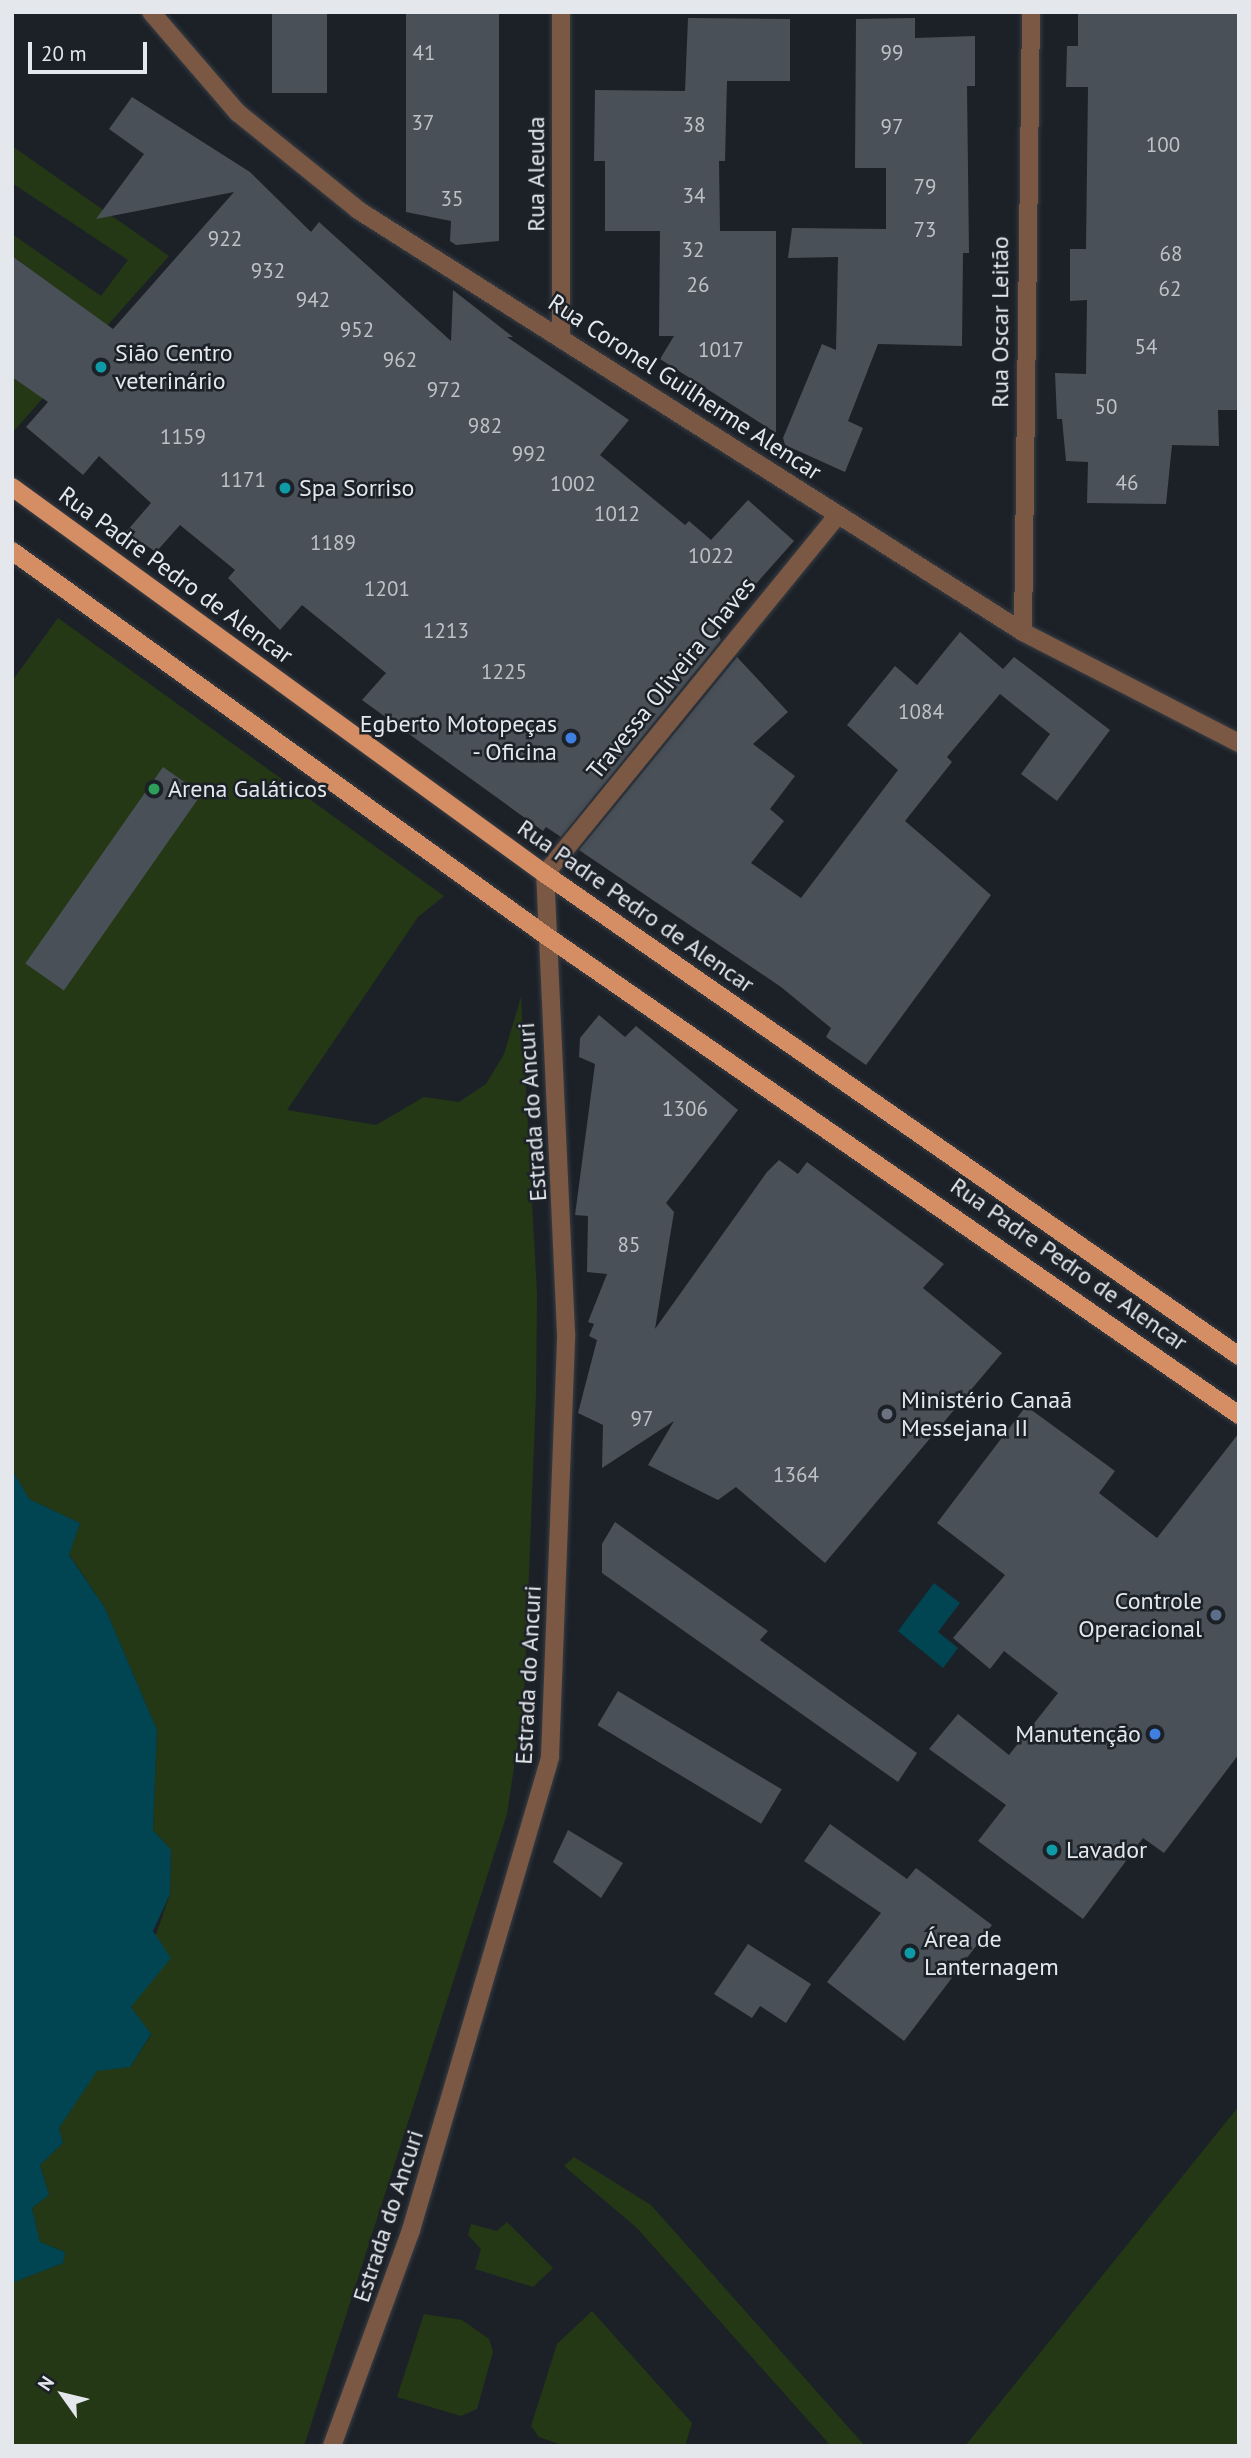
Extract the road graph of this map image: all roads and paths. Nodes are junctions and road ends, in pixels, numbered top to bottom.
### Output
1 (150, 12) edge
2 (561, 12) edge
3 (1031, 12) edge
4 (561, 335) junction
5 (12, 487) edge
6 (838, 515) junction
7 (12, 551) edge
8 (1023, 632) junction
9 (1239, 743) edge
10 (545, 874) junction
11 (545, 935) junction
12 (1239, 1356) edge
13 (1239, 1415) edge
14 (332, 2446) edge

1 - 4 street, Rua Coronel Guilherme Alencar
2 - 4 street, Rua Aleuda
3 - 8 street, Rua Oscar Leitão
4 - 6 street, Rua Coronel Guilherme Alencar
5 - 10 main road, Rua Padre Pedro de Alencar
6 - 8 street, Rua Coronel Guilherme Alencar
6 - 10 street, Travessa Oliveira Chaves
7 - 11 main road, Rua Padre Pedro de Alencar
8 - 9 street, Rua Coronel Guilherme Alencar
10 - 11 street, Estrada do Ancuri
10 - 12 main road, Rua Padre Pedro de Alencar
11 - 13 main road, Rua Padre Pedro de Alencar
11 - 14 street, Estrada do Ancuri

